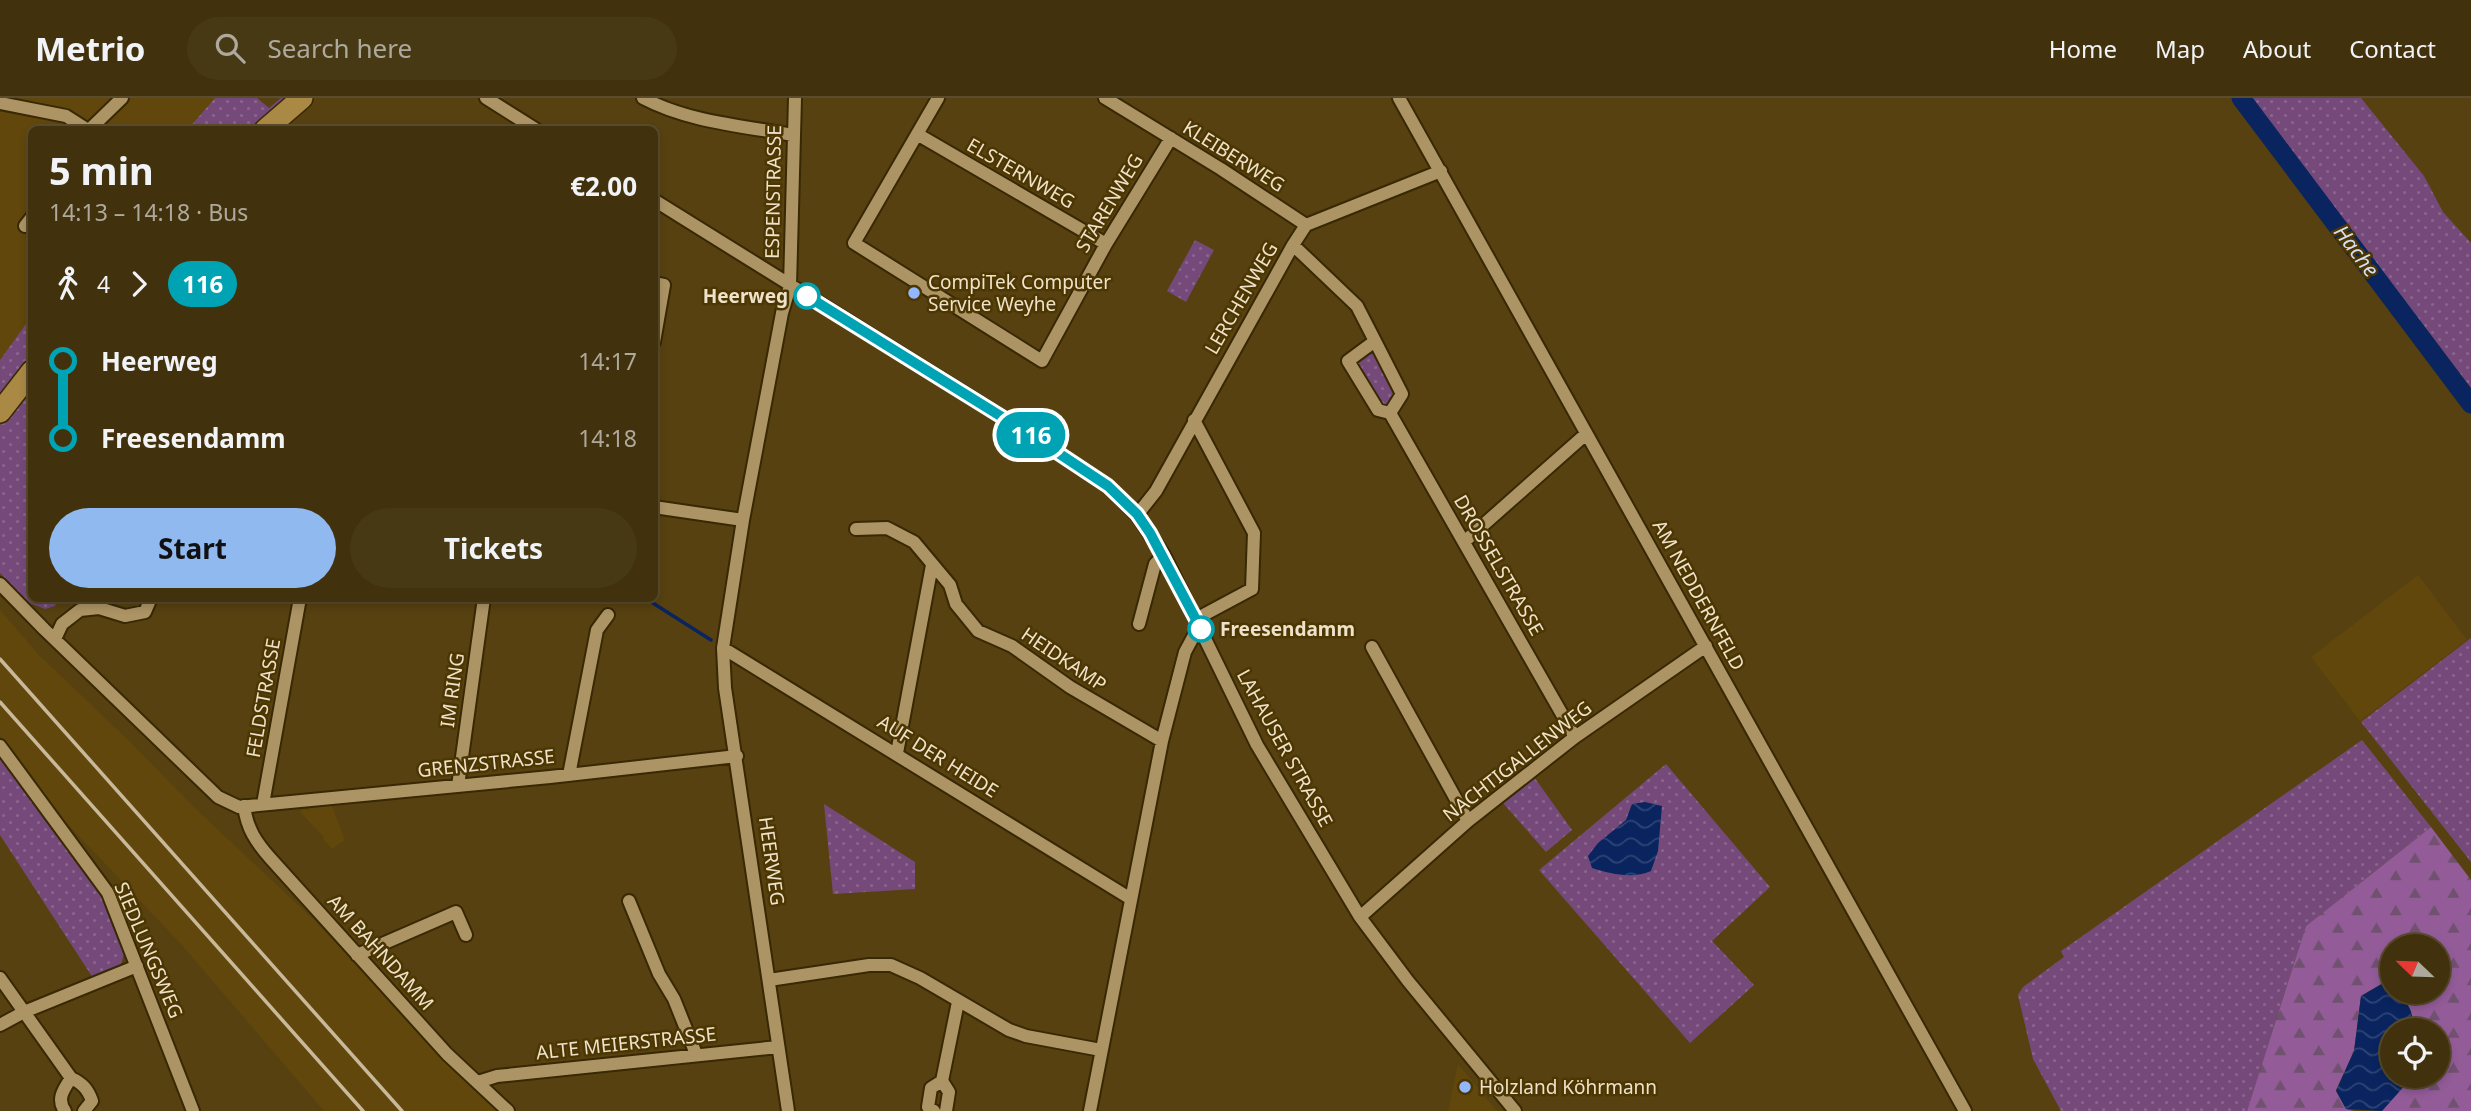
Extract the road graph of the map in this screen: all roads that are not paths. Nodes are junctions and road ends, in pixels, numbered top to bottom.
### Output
1 (122, 98) edge
2 (302, 98) edge
3 (486, 98) edge
4 (643, 98) edge
5 (795, 98) edge
6 (938, 98) edge
7 (1105, 98) edge
8 (1399, 98) edge
9 (0, 103) edge
10 (83, 126) edge
11 (92, 126) edge
12 (270, 126) edge
13 (531, 126) edge
14 (917, 134) junction
15 (793, 135) junction
16 (1171, 138) junction
17 (1441, 171) junction
18 (658, 203) edge
19 (1306, 225) junction
20 (1106, 244) junction
21 (1293, 245) junction
22 (790, 286) junction
23 (1375, 341) junction
24 (28, 376) edge
25 (0, 412) edge
26 (1390, 413) junction
27 (1194, 420) junction
28 (1586, 434) junction
29 (658, 508) edge
30 (1137, 514) junction
31 (743, 520) junction
32 (856, 529) dead end
33 (1464, 542) junction
34 (1164, 555) junction
35 (932, 565) junction
36 (0, 584) edge
37 (149, 602) edge
38 (299, 602) edge
39 (483, 602) edge
40 (608, 615) dead end
41 (1198, 622) junction
42 (1139, 624) dead end
43 (55, 639) junction
44 (1706, 646) junction
45 (1372, 647) dead end
46 (723, 648) junction
47 (1575, 737) junction
48 (1162, 741) junction
49 (0, 747) edge
50 (897, 753) junction
51 (737, 756) junction
52 (569, 775) junction
53 (458, 786) junction
54 (263, 804) junction
55 (242, 806) junction
56 (1468, 821) junction
57 (1131, 899) junction
58 (629, 901) dead end
59 (1360, 917) junction
60 (466, 935) dead end
61 (357, 955) junction
62 (137, 966) junction
63 (0, 978) edge
64 (769, 980) junction
65 (958, 1002) junction
66 (24, 1012) junction
67 (0, 1025) edge
68 (778, 1047) junction
69 (1101, 1051) junction
70 (696, 1054) junction
71 (71, 1077) junction
72 (942, 1081) junction
73 (478, 1082) junction
74 (65, 1111) edge
75 (84, 1111) edge
76 (193, 1111) edge
77 (508, 1111) edge
78 (788, 1111) edge
79 (934, 1111) edge
80 (946, 1111) edge
81 (1090, 1111) edge
82 (1515, 1111) edge
83 (1965, 1111) edge

1 - 11 street
2 - 12 main road
3 - 13 street
4 - 15 street
5 - 15 street, ESPENSTRASSE
6 - 14 street
7 - 16 street, KLEIBERWEG
8 - 17 street, AM NEDDERNFELD
9 - 10 street
14 - 20 street, ELSTERNWEG
14 - 20 street, STARENWEG
15 - 22 street, ESPENSTRASSE
16 - 19 street, KLEIBERWEG
16 - 20 street, STARENWEG
17 - 19 street
17 - 28 street, AM NEDDERNFELD
18 - 22 street, LAHAUSER STRASSE
19 - 21 street, LERCHENWEG
21 - 23 street
21 - 27 street, LERCHENWEG
22 - 30 street, LAHAUSER STRASSE
22 - 31 street, HEERWEG
23 - 26 street
23 - 26 street, DROSSELSTRASSE
24 - 25 main road
26 - 33 street, DROSSELSTRASSE
27 - 30 street, LERCHENWEG
27 - 41 street
28 - 33 street
28 - 44 street, AM NEDDERNFELD
29 - 31 street
30 - 34 street, LAHAUSER STRASSE
31 - 46 street, HEERWEG
32 - 35 street, HEIDKAMP
33 - 47 street, DROSSELSTRASSE
34 - 41 street, LAHAUSER STRASSE
34 - 42 street
35 - 48 street, HEIDKAMP
35 - 50 street
36 - 43 street
37 - 43 street
38 - 54 street, FELDSTRASSE
39 - 53 street, IM RING
40 - 52 street
41 - 48 street
41 - 59 street, LAHAUSER STRASSE
43 - 55 street
44 - 47 street, NACHTIGALLENWEG
44 - 83 street, AM NEDDERNFELD
45 - 56 street
46 - 50 street, AUF DER HEIDE
46 - 51 street, HEERWEG
47 - 56 street, NACHTIGALLENWEG
48 - 57 street
49 - 62 street, SIEDLUNGSWEG
50 - 57 street, AUF DER HEIDE
51 - 52 street, GRENZSTRASSE
51 - 64 street, HEERWEG
52 - 53 street, GRENZSTRASSE
53 - 54 street, GRENZSTRASSE
54 - 55 street, GRENZSTRASSE
55 - 61 street, AM BAHNDAMM
56 - 59 street, NACHTIGALLENWEG
57 - 69 street
58 - 70 street
59 - 82 street, LAHAUSER STRASSE
60 - 61 street
61 - 73 street, AM BAHNDAMM
62 - 66 street
62 - 76 street, SIEDLUNGSWEG
63 - 66 street
64 - 65 street
64 - 68 street, HEERWEG
65 - 69 street
65 - 72 street
66 - 67 street
66 - 71 street
68 - 70 street, ALTE MEIERSTRASSE
68 - 78 street, HEERWEG
69 - 81 street
70 - 73 street, ALTE MEIERSTRASSE
71 - 74 street
71 - 75 street
72 - 79 street
72 - 80 street
73 - 77 street, AM BAHNDAMM

